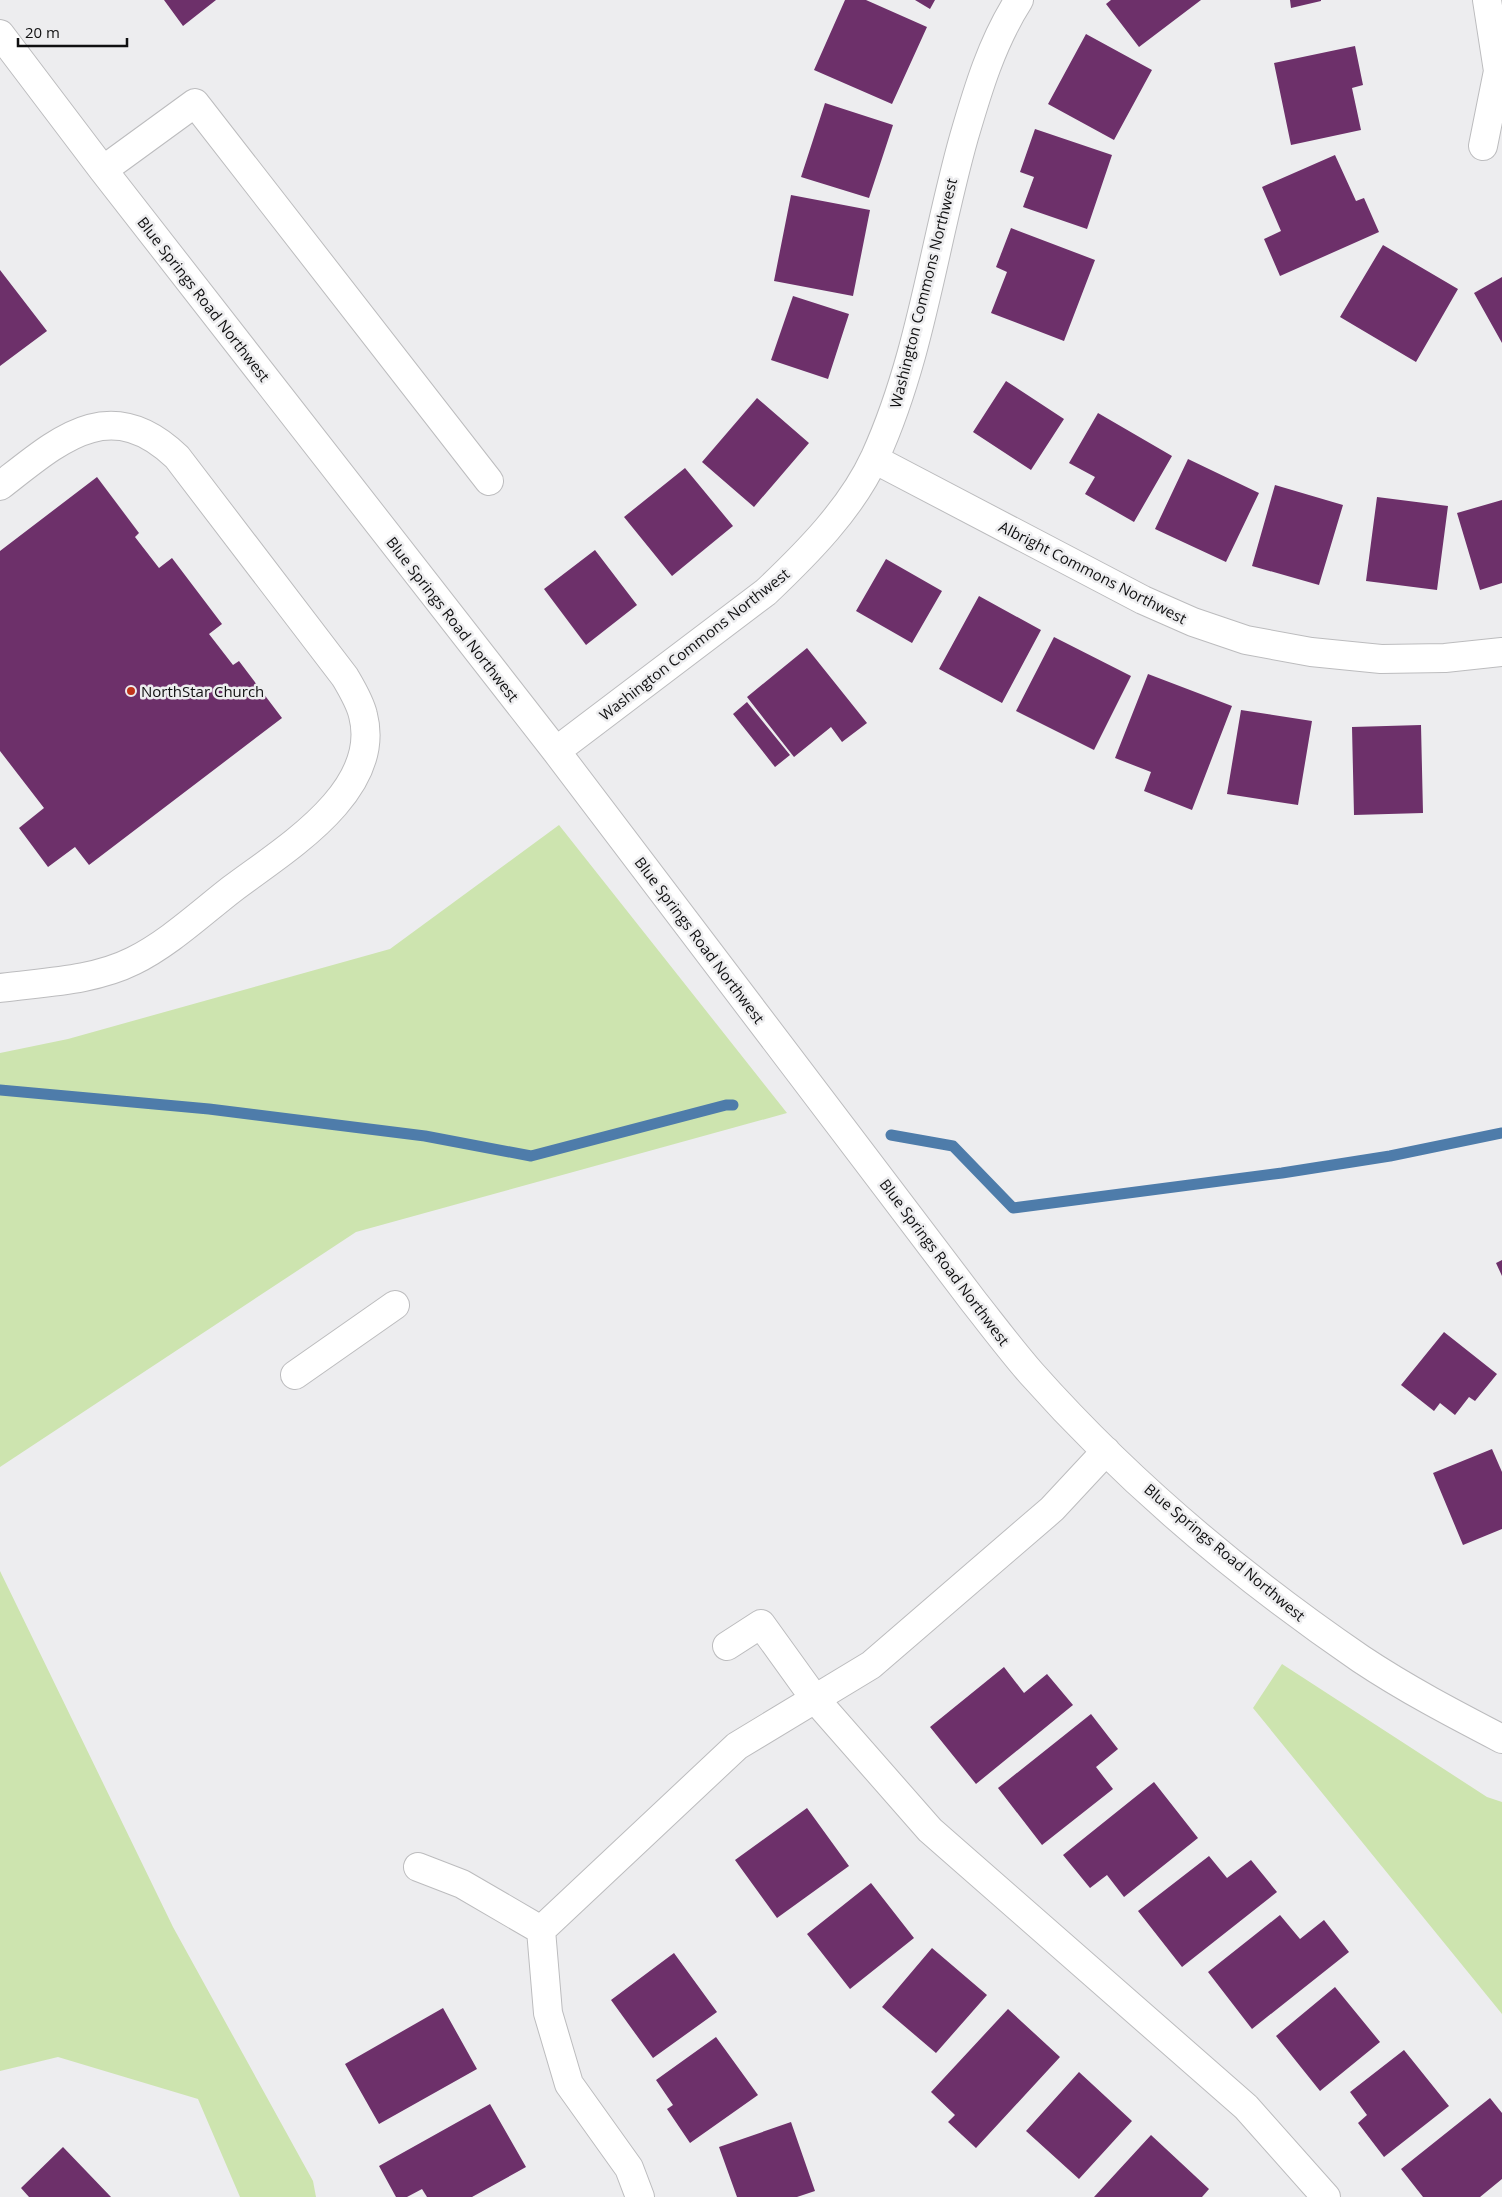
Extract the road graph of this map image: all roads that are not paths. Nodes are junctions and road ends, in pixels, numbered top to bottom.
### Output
1 (1019, 0) edge
2 (1487, 0) edge
3 (0, 34) edge
4 (1484, 146) dead end
5 (103, 170) junction
6 (874, 459) junction
7 (488, 481) dead end
8 (0, 486) edge
9 (1502, 652) edge
10 (556, 751) junction
11 (0, 988) edge
12 (395, 1305) dead end
13 (295, 1375) dead end
14 (1106, 1451) junction
15 (727, 1646) dead end
16 (815, 1699) junction
17 (1502, 1739) edge
18 (418, 1866) dead end
19 (540, 1930) junction
20 (640, 2197) edge
21 (1326, 2197) edge

1 - 6 street, Washington Commons Northwest
2 - 4 street
3 - 5 street, Blue Springs Road Northwest
5 - 7 street
5 - 10 street, Blue Springs Road Northwest
6 - 9 street, Albright Commons Northwest
6 - 10 street, Washington Commons Northwest
8 - 11 street
10 - 14 street, Blue Springs Road Northwest
12 - 13 street
14 - 16 street
14 - 17 street, Blue Springs Road Northwest
15 - 16 street
16 - 19 street
16 - 21 street
18 - 19 street
19 - 20 street

